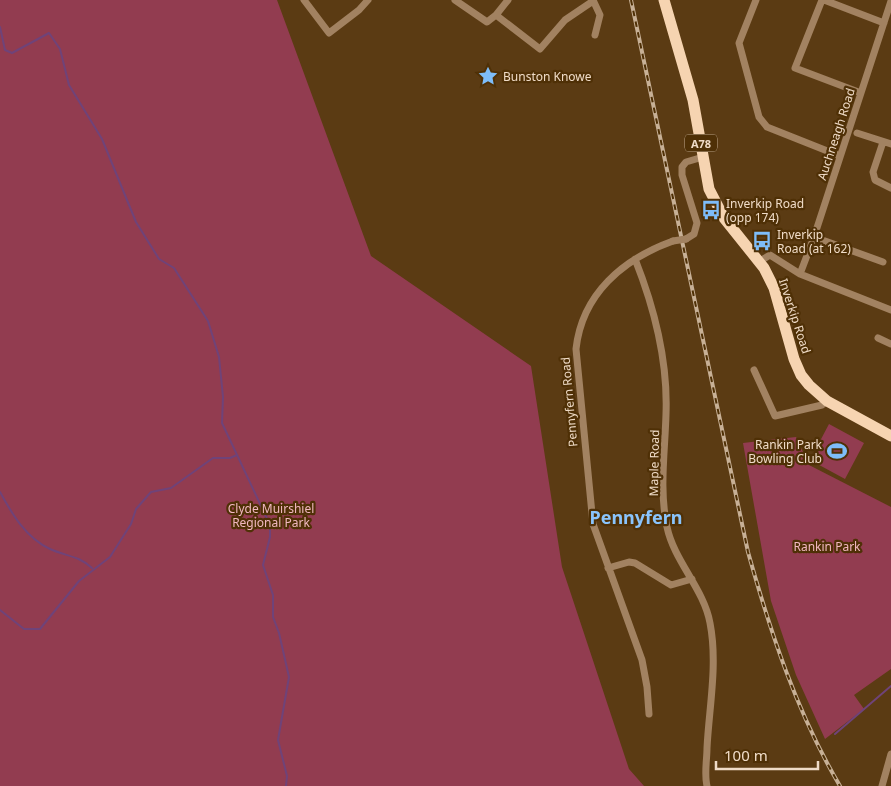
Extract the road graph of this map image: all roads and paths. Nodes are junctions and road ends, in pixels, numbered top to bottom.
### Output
1 (304, 0) edge
2 (368, 0) edge
3 (455, 0) edge
4 (508, 0) edge
5 (664, 0) edge
6 (756, 0) edge
7 (823, 0) edge
8 (593, 1) edge
9 (891, 1) edge
10 (496, 15) junction
11 (884, 23) junction
12 (595, 35) dead end
13 (861, 93) junction
14 (857, 133) dead end
15 (883, 142) junction
16 (891, 144) edge
17 (840, 156) junction
18 (703, 157) junction
19 (891, 188) edge
20 (814, 237) junction
21 (635, 259) junction
22 (760, 261) junction
23 (883, 262) dead end
24 (800, 274) junction
25 (891, 310) edge
26 (878, 338) dead end
27 (891, 344) edge
28 (754, 370) dead end
29 (827, 401) junction
30 (891, 436) edge
31 (608, 568) junction
32 (692, 579) junction
33 (649, 714) dead end
34 (891, 754) edge
35 (706, 784) edge
36 (882, 786) edge

1 - 2 street
3 - 10 street
4 - 10 street
5 - 18 highway, Inverkip Road / A78
6 - 17 street
7 - 11 street
7 - 13 street
8 - 10 street
8 - 12 street
9 - 11 street, Auchneagh Road
11 - 13 street, Auchneagh Road
13 - 17 street, Auchneagh Road
14 - 15 street
15 - 16 street
15 - 19 street
17 - 20 street, Auchneagh Road
18 - 21 street, Pennyfern Road, bridge
18 - 22 highway, Inverkip Road / A78
20 - 23 street
20 - 24 street, Auchneagh Road
21 - 31 street, Pennyfern Road
21 - 32 street, Maple Road
22 - 24 street
22 - 29 highway, Inverkip Road / A78
24 - 25 street
26 - 27 street
28 - 29 street
29 - 30 highway, Inverkip Road / A78
31 - 32 street
31 - 33 street, Pennyfern Road
32 - 35 street, Maple Road
34 - 36 street

